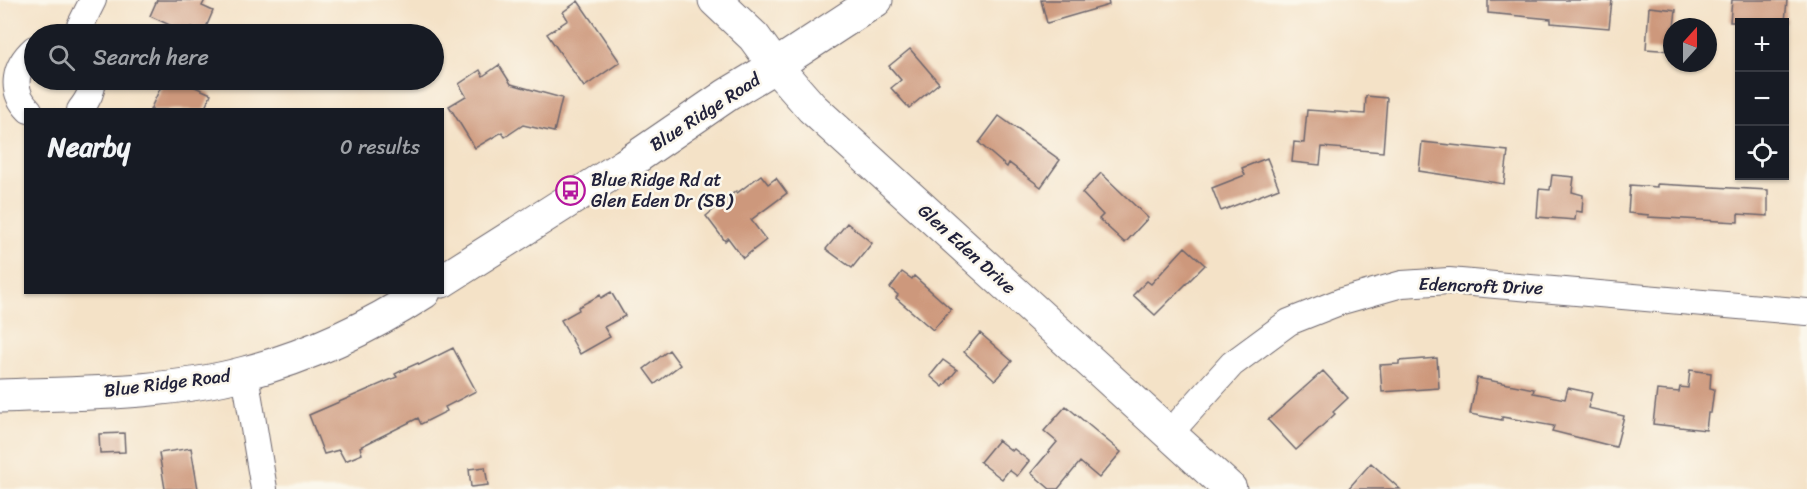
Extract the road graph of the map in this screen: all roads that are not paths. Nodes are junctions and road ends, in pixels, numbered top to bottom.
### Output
1 (93, 0) edge
2 (715, 0) edge
3 (876, 0) edge
4 (81, 24) edge
5 (24, 59) edge
6 (776, 66) junction
7 (91, 90) edge
8 (27, 108) edge
9 (81, 108) edge
10 (444, 280) edge
11 (421, 294) edge
12 (1807, 312) edge
13 (245, 374) junction
14 (0, 396) edge
15 (1169, 434) junction
16 (264, 489) edge
17 (1230, 489) edge

1 - 4 street
2 - 6 main road, Glen Eden Drive
3 - 6 main road, Blue Ridge Road
5 - 8 street
6 - 10 main road, Blue Ridge Road
6 - 15 main road, Glen Eden Drive
7 - 9 street
11 - 13 main road, Blue Ridge Road
12 - 15 street, Edencroft Drive
13 - 14 main road, Blue Ridge Road
13 - 16 street
15 - 17 main road, Glen Eden Drive

